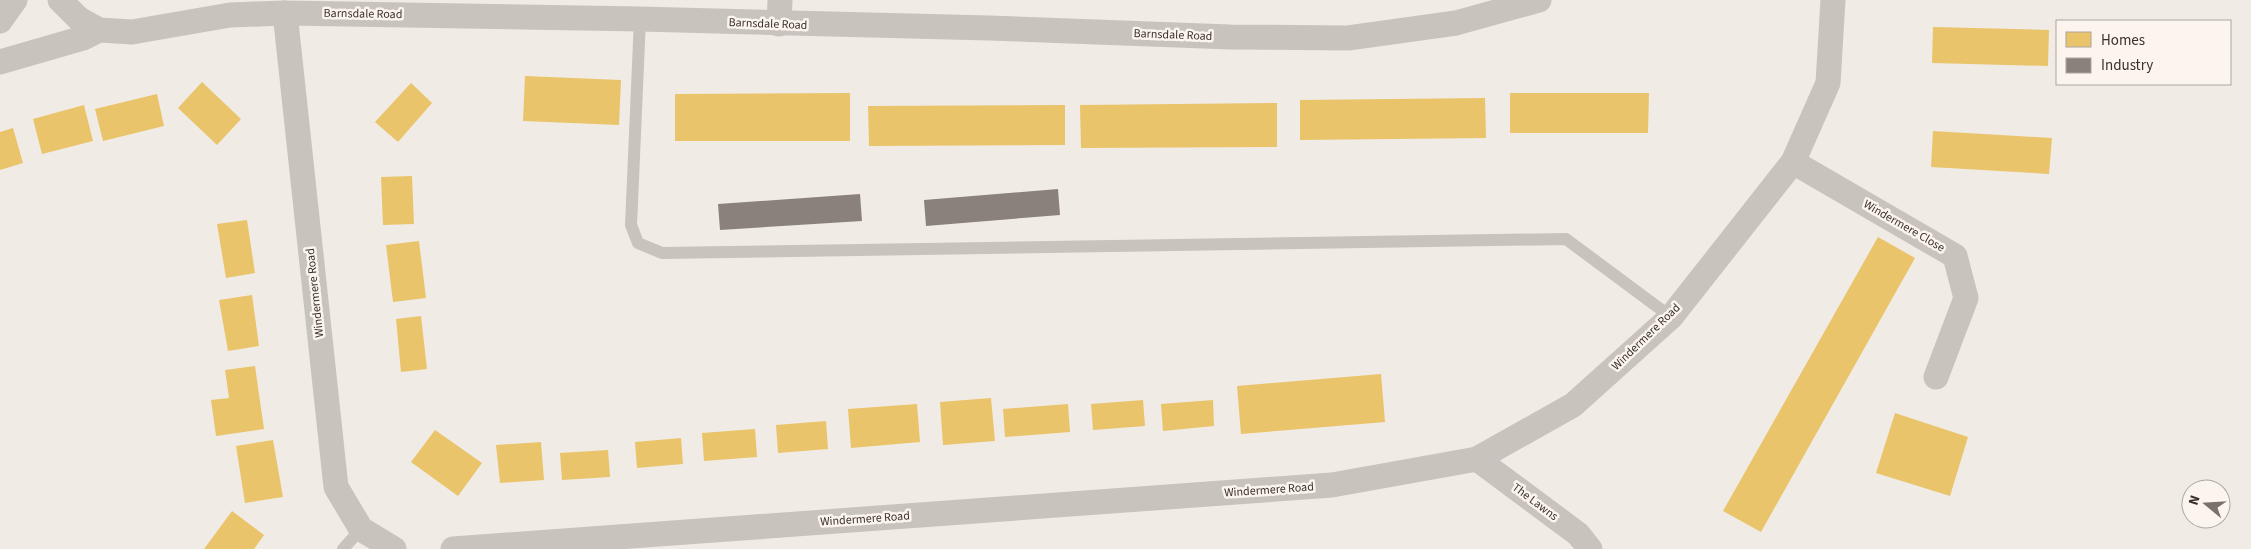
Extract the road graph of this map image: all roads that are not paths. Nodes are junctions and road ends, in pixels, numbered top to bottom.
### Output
1 (15, 0) edge
2 (60, 0) edge
3 (1539, 0) edge
4 (1833, 0) edge
5 (779, 12) edge
6 (285, 13) junction
7 (640, 19) junction
8 (0, 21) edge
9 (99, 30) junction
10 (0, 62) edge
11 (1793, 162) junction
12 (1670, 317) junction
13 (1936, 377) dead end
14 (1477, 459) junction
15 (361, 530) junction
16 (343, 549) edge
17 (394, 549) edge
18 (453, 549) edge
19 (1590, 549) edge

1 - 8 street
2 - 9 street
3 - 5 street, Barnsdale Road
4 - 11 street, Windermere Road
5 - 7 street, Barnsdale Road
6 - 7 street, Barnsdale Road
6 - 9 street, Barnsdale Road
6 - 15 street, Windermere Road
7 - 12 lane
9 - 10 street, Barnsdale Road
11 - 12 street, Windermere Road
11 - 13 street, Windermere Close
12 - 14 street, Windermere Road
14 - 18 street, Windermere Road
14 - 19 street, The Lawns
15 - 16 lane
15 - 17 street, Windermere Road

